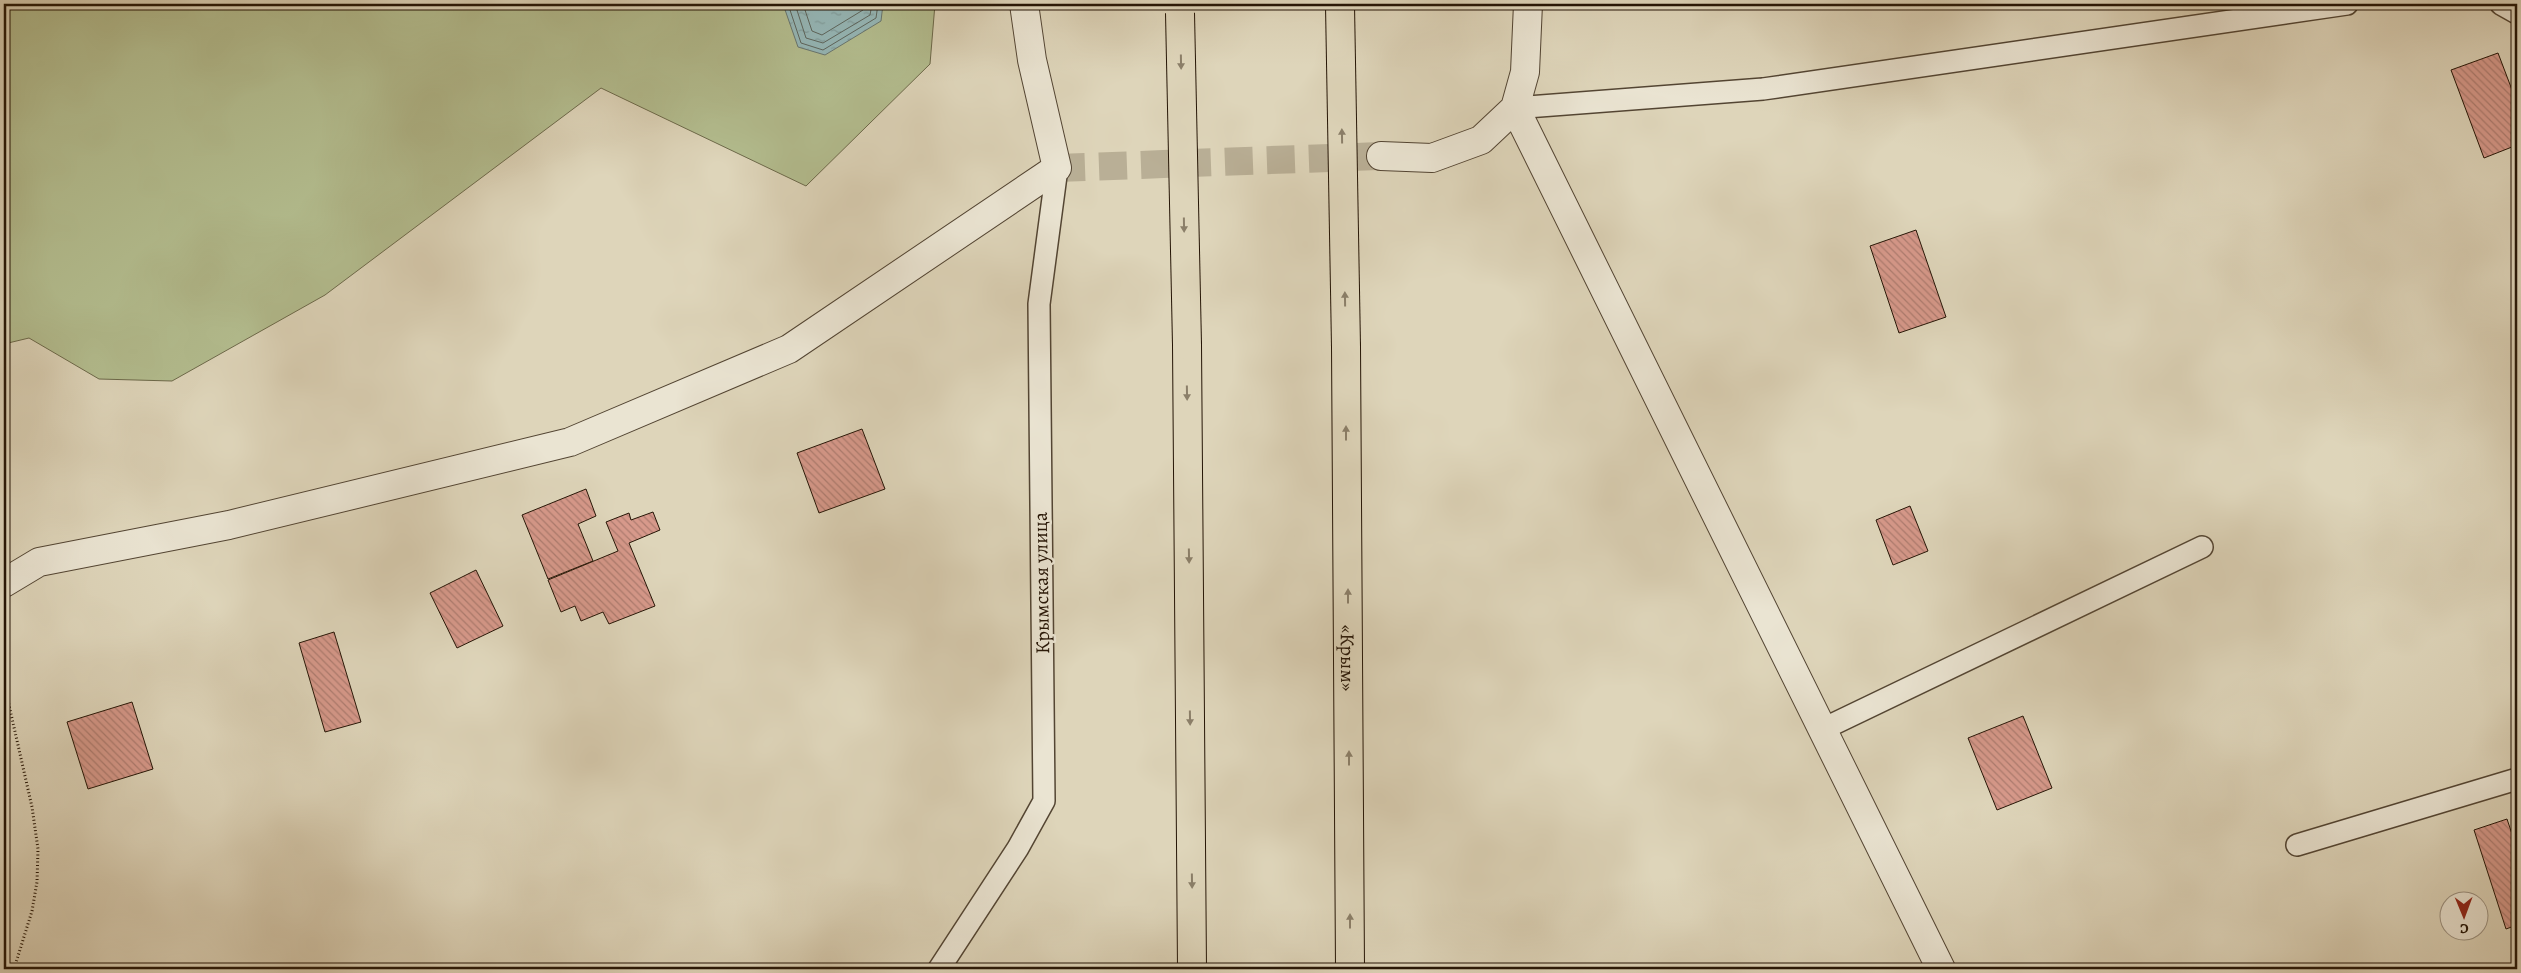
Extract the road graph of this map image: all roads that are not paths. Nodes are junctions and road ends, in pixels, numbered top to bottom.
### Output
1 (1024, 4) edge
2 (1340, 4) edge
3 (1528, 4) edge
4 (2347, 4) edge
5 (2501, 4) edge
6 (1180, 9) edge
7 (2517, 13) edge
8 (1515, 108) junction
9 (1381, 156) tunnel mouth
10 (1057, 168) junction
11 (2202, 547) dead end
12 (4, 583) edge
13 (1821, 730) junction
14 (2517, 779) edge
15 (2297, 845) dead end
16 (939, 969) edge
17 (1192, 969) edge
18 (1350, 969) edge
19 (1941, 969) edge

1 - 10 street
18 -> 2 highway, «Крым», bridge
3 - 8 street
4 - 8 lane
5 - 7 lane
6 -> 17 highway, bridge
8 - 9 street
8 - 13 street
10 - 12 street
10 - 16 lane, Крымская улица
11 - 13 lane
13 - 19 street
14 - 15 lane

